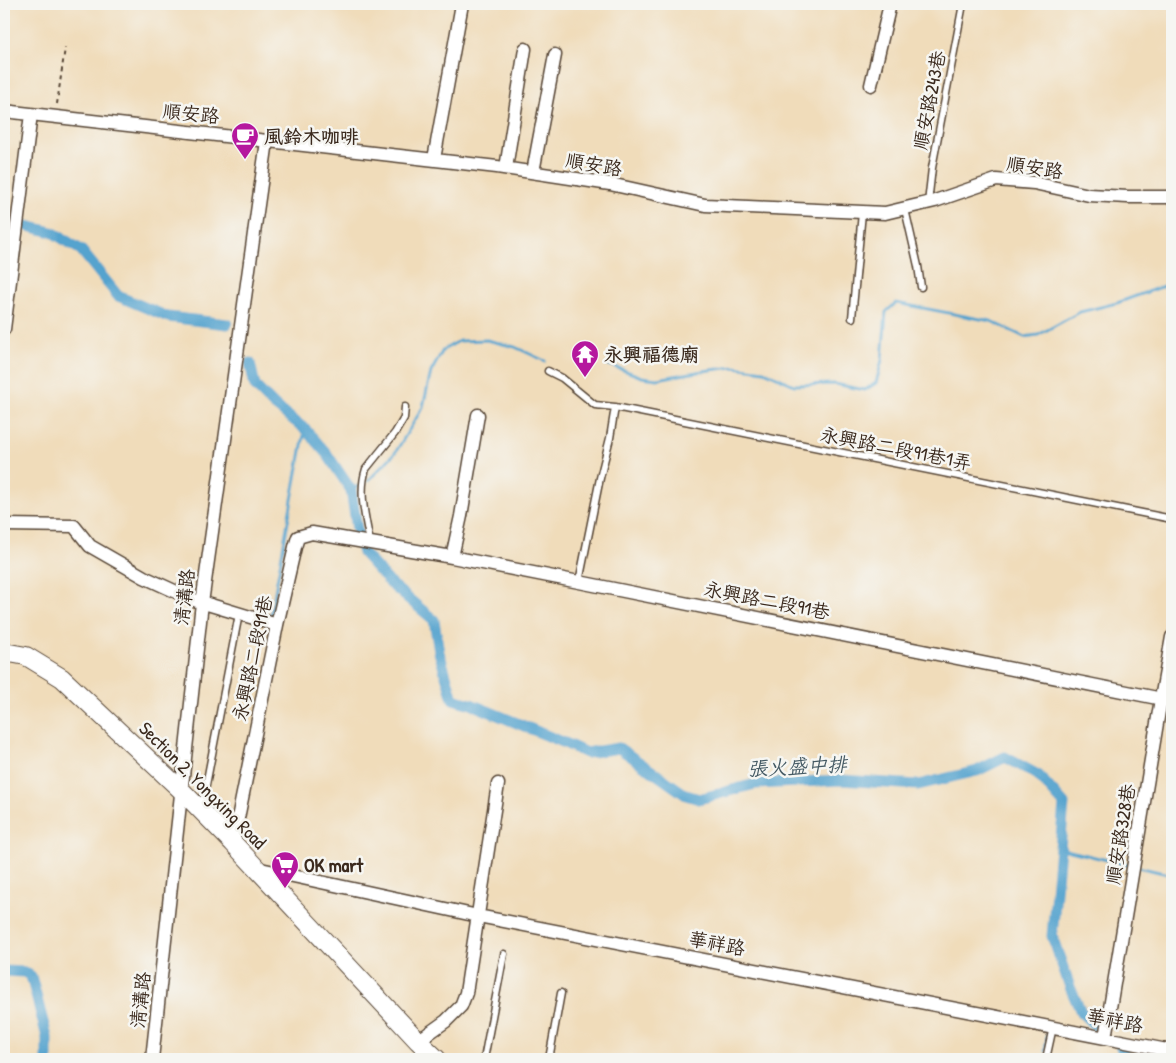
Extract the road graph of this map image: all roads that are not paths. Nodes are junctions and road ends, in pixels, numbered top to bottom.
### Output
1 (462, 4) edge
2 (890, 4) edge
3 (963, 4) edge
4 (525, 49) dead end
5 (555, 55) dead end
6 (871, 85) dead end
7 (4, 111) edge
8 (30, 114) junction
9 (267, 140) junction
10 (434, 159) junction
11 (506, 168) junction
12 (533, 172) junction
13 (1172, 197) edge
14 (928, 203) junction
15 (905, 209) junction
16 (862, 213) junction
17 (921, 287) dead end
18 (852, 318) dead end
19 (4, 329) edge
20 (548, 371) dead end
21 (405, 407) dead end
22 (615, 407) junction
23 (478, 415) dead end
24 (1172, 519) edge
25 (4, 525) edge
26 (363, 542) junction
27 (452, 557) junction
28 (579, 582) junction
29 (202, 603) junction
30 (238, 614) junction
31 (277, 625) junction
32 (1172, 637) edge
33 (4, 652) edge
34 (1167, 700) edge
35 (498, 784) dead end
36 (181, 790) junction
37 (201, 810) junction
38 (234, 843) junction
39 (256, 868) junction
40 (478, 916) junction
41 (504, 954) dead end
42 (560, 993) dead end
43 (1052, 1027) junction
44 (1105, 1038) junction
45 (418, 1041) junction
46 (1172, 1050) edge
47 (152, 1059) edge
48 (437, 1059) edge
49 (484, 1059) edge
50 (549, 1059) edge
51 (1046, 1059) edge

1 - 10 street
2 - 6 street
3 - 14 lane, 順安路243巷
4 - 11 street
5 - 12 street
7 - 8 street, 順安路
8 - 9 street, 順安路
8 - 19 street
9 - 10 street, 順安路
9 - 29 street, 清溝路
10 - 11 street, 順安路
11 - 12 street, 順安路
12 - 16 street, 順安路
13 - 14 street, 順安路
14 - 15 street, 順安路
15 - 16 street, 順安路
15 - 17 lane
16 - 18 lane
20 - 22 lane, 永興路二段91巷1弄
21 - 26 lane
22 - 24 lane, 永興路二段91巷1弄
22 - 28 lane
23 - 27 street
25 - 29 street
26 - 27 street, 永興路二段91巷
26 - 31 street, 永興路二段91巷
27 - 28 street, 永興路二段91巷
28 - 34 street, 永興路二段91巷
29 - 30 street
29 - 36 street, 清溝路
30 - 31 street
30 - 37 lane
31 - 38 street, 永興路二段91巷
32 - 34 street, 順安路328巷
33 - 36 street, Section 2, Yongxing Road
34 - 44 street, 順安路328巷
35 - 40 street
36 - 37 street, Section 2, Yongxing Road
36 - 47 street, 清溝路
37 - 38 street, Section 2, Yongxing Road
38 - 39 street, Section 2, Yongxing Road
39 - 40 street, 華祥路
39 - 45 street, Section 2, Yongxing Road
40 - 43 street, 華祥路
40 - 45 street
41 - 49 lane
42 - 50 lane
43 - 44 street, 華祥路
43 - 51 lane
44 - 46 street, 華祥路
45 - 48 street, Section 2, Yongxing Road

